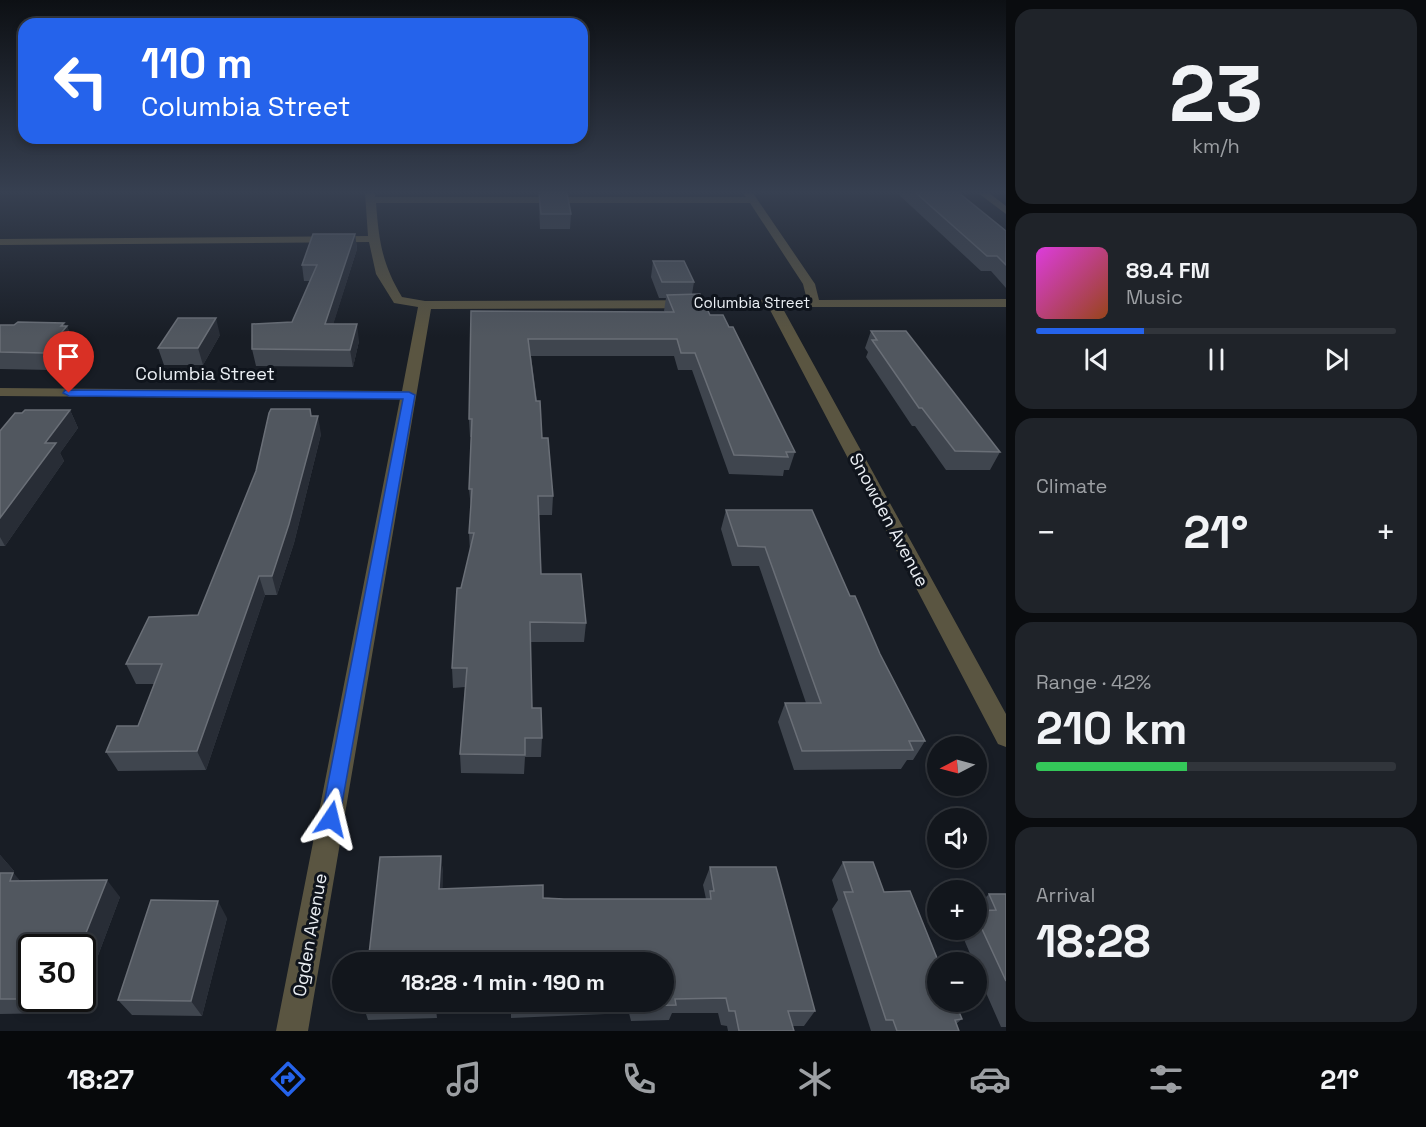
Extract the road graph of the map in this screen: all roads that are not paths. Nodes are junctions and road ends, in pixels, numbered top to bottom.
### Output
1 (111, 241) edge
2 (374, 241) edge
3 (780, 241) edge
4 (0, 242) edge
5 (773, 303) junction
6 (814, 303) junction
7 (1006, 303) edge
8 (426, 305) junction
9 (0, 393) edge
10 (409, 395) junction
11 (1006, 737) edge
12 (292, 1031) edge

1 - 4 street
2 - 8 street
3 - 6 street
5 - 6 street, Columbia Street
5 - 8 street, Columbia Street
5 - 11 street, Snowden Avenue
6 - 7 street, Columbia Street
8 - 10 street, Ogden Avenue
9 - 10 street, Columbia Street
10 - 12 street, Ogden Avenue

